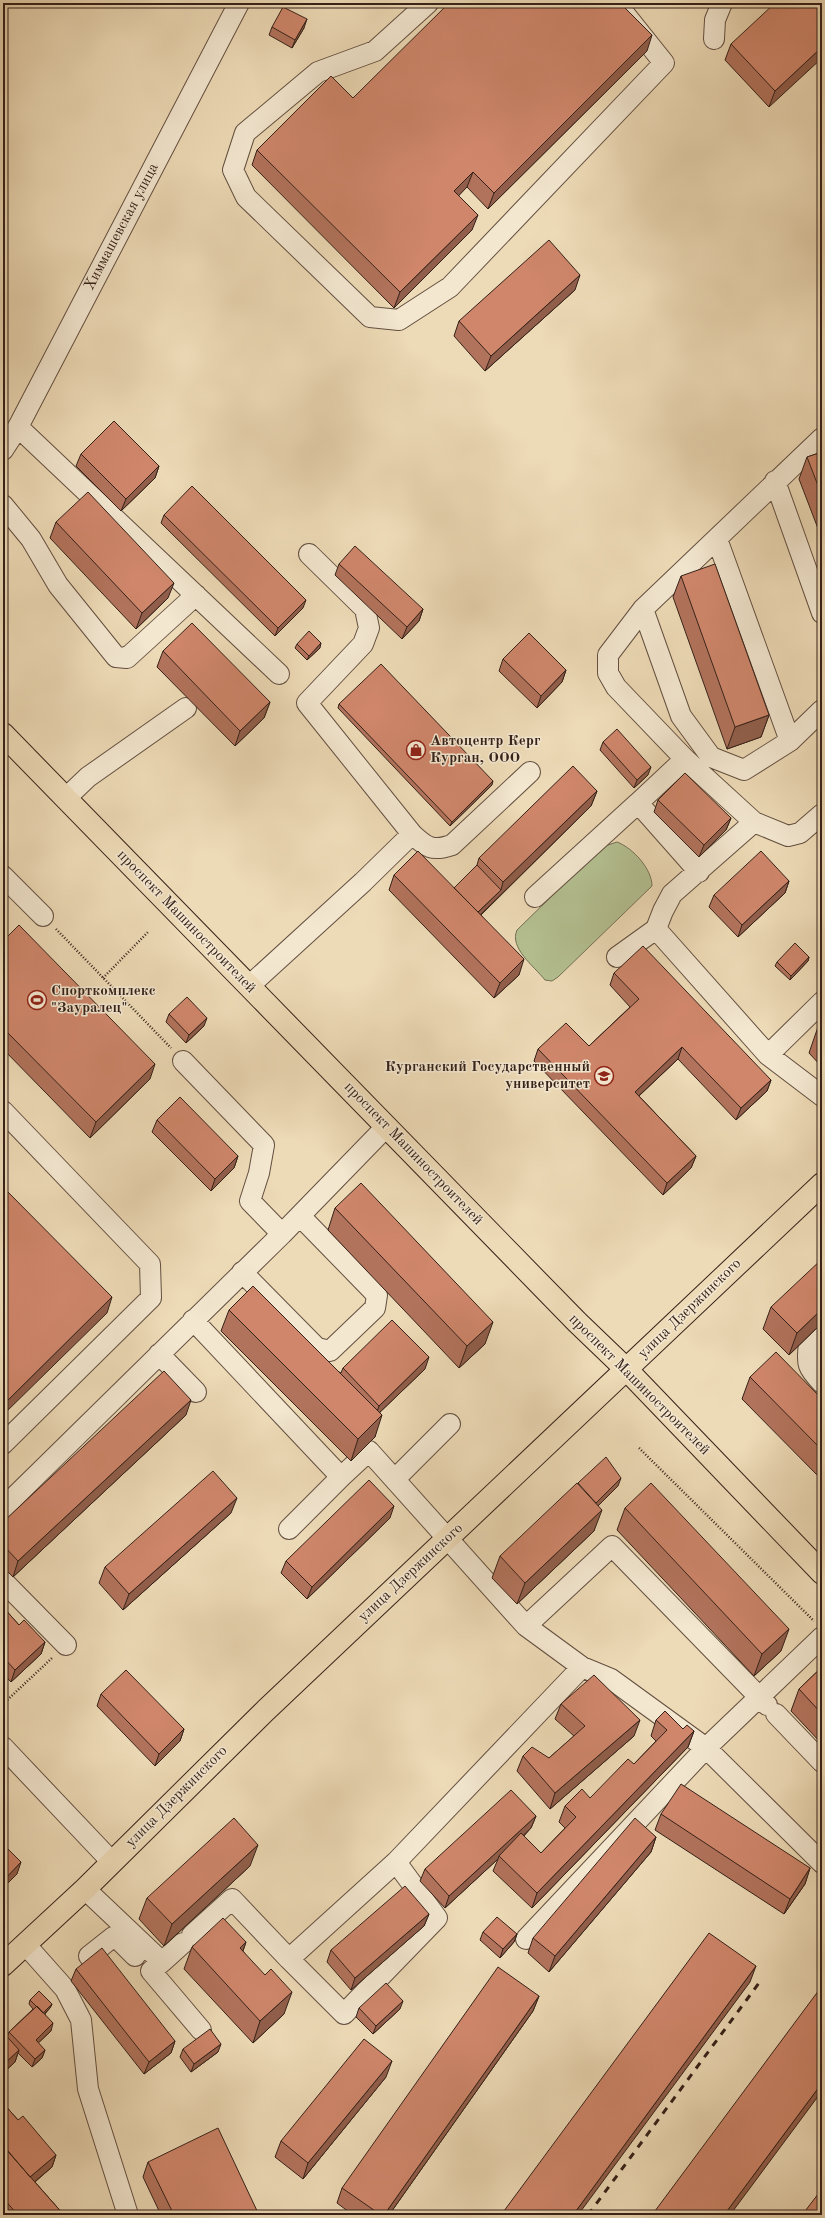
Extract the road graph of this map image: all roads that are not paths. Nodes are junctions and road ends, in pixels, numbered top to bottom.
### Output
1 (239, 3) edge
2 (428, 3) edge
3 (616, 3) edge
4 (722, 3) edge
5 (714, 39) dead end
6 (18, 427) junction
7 (822, 438) edge
8 (3, 450) edge
9 (775, 481) junction
10 (3, 505) edge
11 (717, 540) junction
12 (310, 554) dead end
13 (196, 595) junction
14 (643, 609) junction
15 (822, 613) edge
16 (279, 674) dead end
17 (186, 708) dead end
18 (822, 710) edge
19 (3, 734) edge
20 (790, 741) junction
21 (684, 759) junction
22 (530, 772) dead end
23 (66, 798) junction
24 (638, 803) junction
25 (822, 814) edge
26 (754, 822) junction
27 (412, 834) junction
28 (699, 872) junction
29 (3, 876) edge
30 (535, 897) dead end
31 (43, 916) road end
32 (656, 929) junction
33 (617, 957) dead end
34 (249, 986) junction
35 (822, 1002) edge
36 (768, 1055) junction
37 (183, 1060) road end
38 (822, 1096) edge
39 (3, 1111) edge
40 (386, 1127) junction
41 (822, 1184) edge
42 (300, 1216) junction
43 (282, 1234) junction
44 (242, 1272) junction
45 (193, 1320) junction
46 (822, 1333) edge
47 (159, 1354) junction
48 (627, 1370) junction
49 (822, 1383) edge
50 (196, 1392) dead end
51 (450, 1424) dead end
52 (3, 1444) edge
53 (341, 1478) junction
54 (395, 1479) junction
55 (3, 1508) edge
56 (289, 1529) dead end
57 (448, 1537) junction
58 (822, 1573) edge
59 (3, 1580) edge
60 (526, 1626) junction
61 (819, 1630) edge
62 (66, 1645) road end
63 (582, 1667) junction
64 (767, 1705) junction
65 (3, 1747) edge
66 (706, 1748) junction
67 (822, 1762) edge
68 (112, 1862) junction
69 (396, 1862) junction
70 (822, 1863) edge
71 (85, 1889) junction
72 (526, 1939) dead end
73 (25, 1944) junction
74 (89, 1956) edge
75 (289, 1959) junction
76 (4, 1961) edge
77 (156, 1967) junction
78 (201, 2030) dead end
79 (128, 2215) edge

1 - 6 street, Химмашевская улица
2 - 3 street
4 - 5 street
6 - 8 street, Химмашевская улица
6 - 13 street
7 - 9 street
9 - 11 street
9 - 15 street
10 - 13 street
11 - 14 street
11 - 20 street
12 - 27 street
13 - 16 street
14 - 20 street
14 - 21 street
17 - 23 street
18 - 20 street
19 - 23 main road, проспект Машиностроителей
21 - 24 street
21 - 26 street
22 - 27 street
23 - 34 main road, проспект Машиностроителей
24 - 28 street
24 - 30 street
25 - 26 street
26 - 28 street
27 - 34 street
28 - 32 street
29 - 31 street
32 - 33 street
32 - 36 street
34 - 40 main road, проспект Машиностроителей
35 - 36 street
36 - 38 street
37 - 43 street
39 - 52 street
40 - 42 street
40 - 48 main road, проспект Машиностроителей
41 - 48 main road, улица Дзержинского
42 - 43 street
42 - 44 street
43 - 44 street
44 - 45 street
45 - 47 street
45 - 53 street
46 - 49 street
47 - 50 street
47 - 55 street
48 - 57 main road, улица Дзержинского
48 - 58 main road, проспект Машиностроителей
51 - 54 street
53 - 54 street
53 - 56 street
54 - 57 street
57 - 60 street
57 - 68 main road, улица Дзержинского
59 - 62 street
60 - 63 street
60 - 64 street
61 - 64 street
63 - 66 street
63 - 69 street
64 - 66 street
64 - 67 street
65 - 68 street
66 - 70 street
66 - 72 street
68 - 71 main road, улица Дзержинского
69 - 75 street
69 - 75 street
71 - 73 main road, улица Дзержинского
71 - 77 street
73 - 76 main road, улица Дзержинского
73 - 79 street
74 - 77 street
75 - 77 street
77 - 78 street

